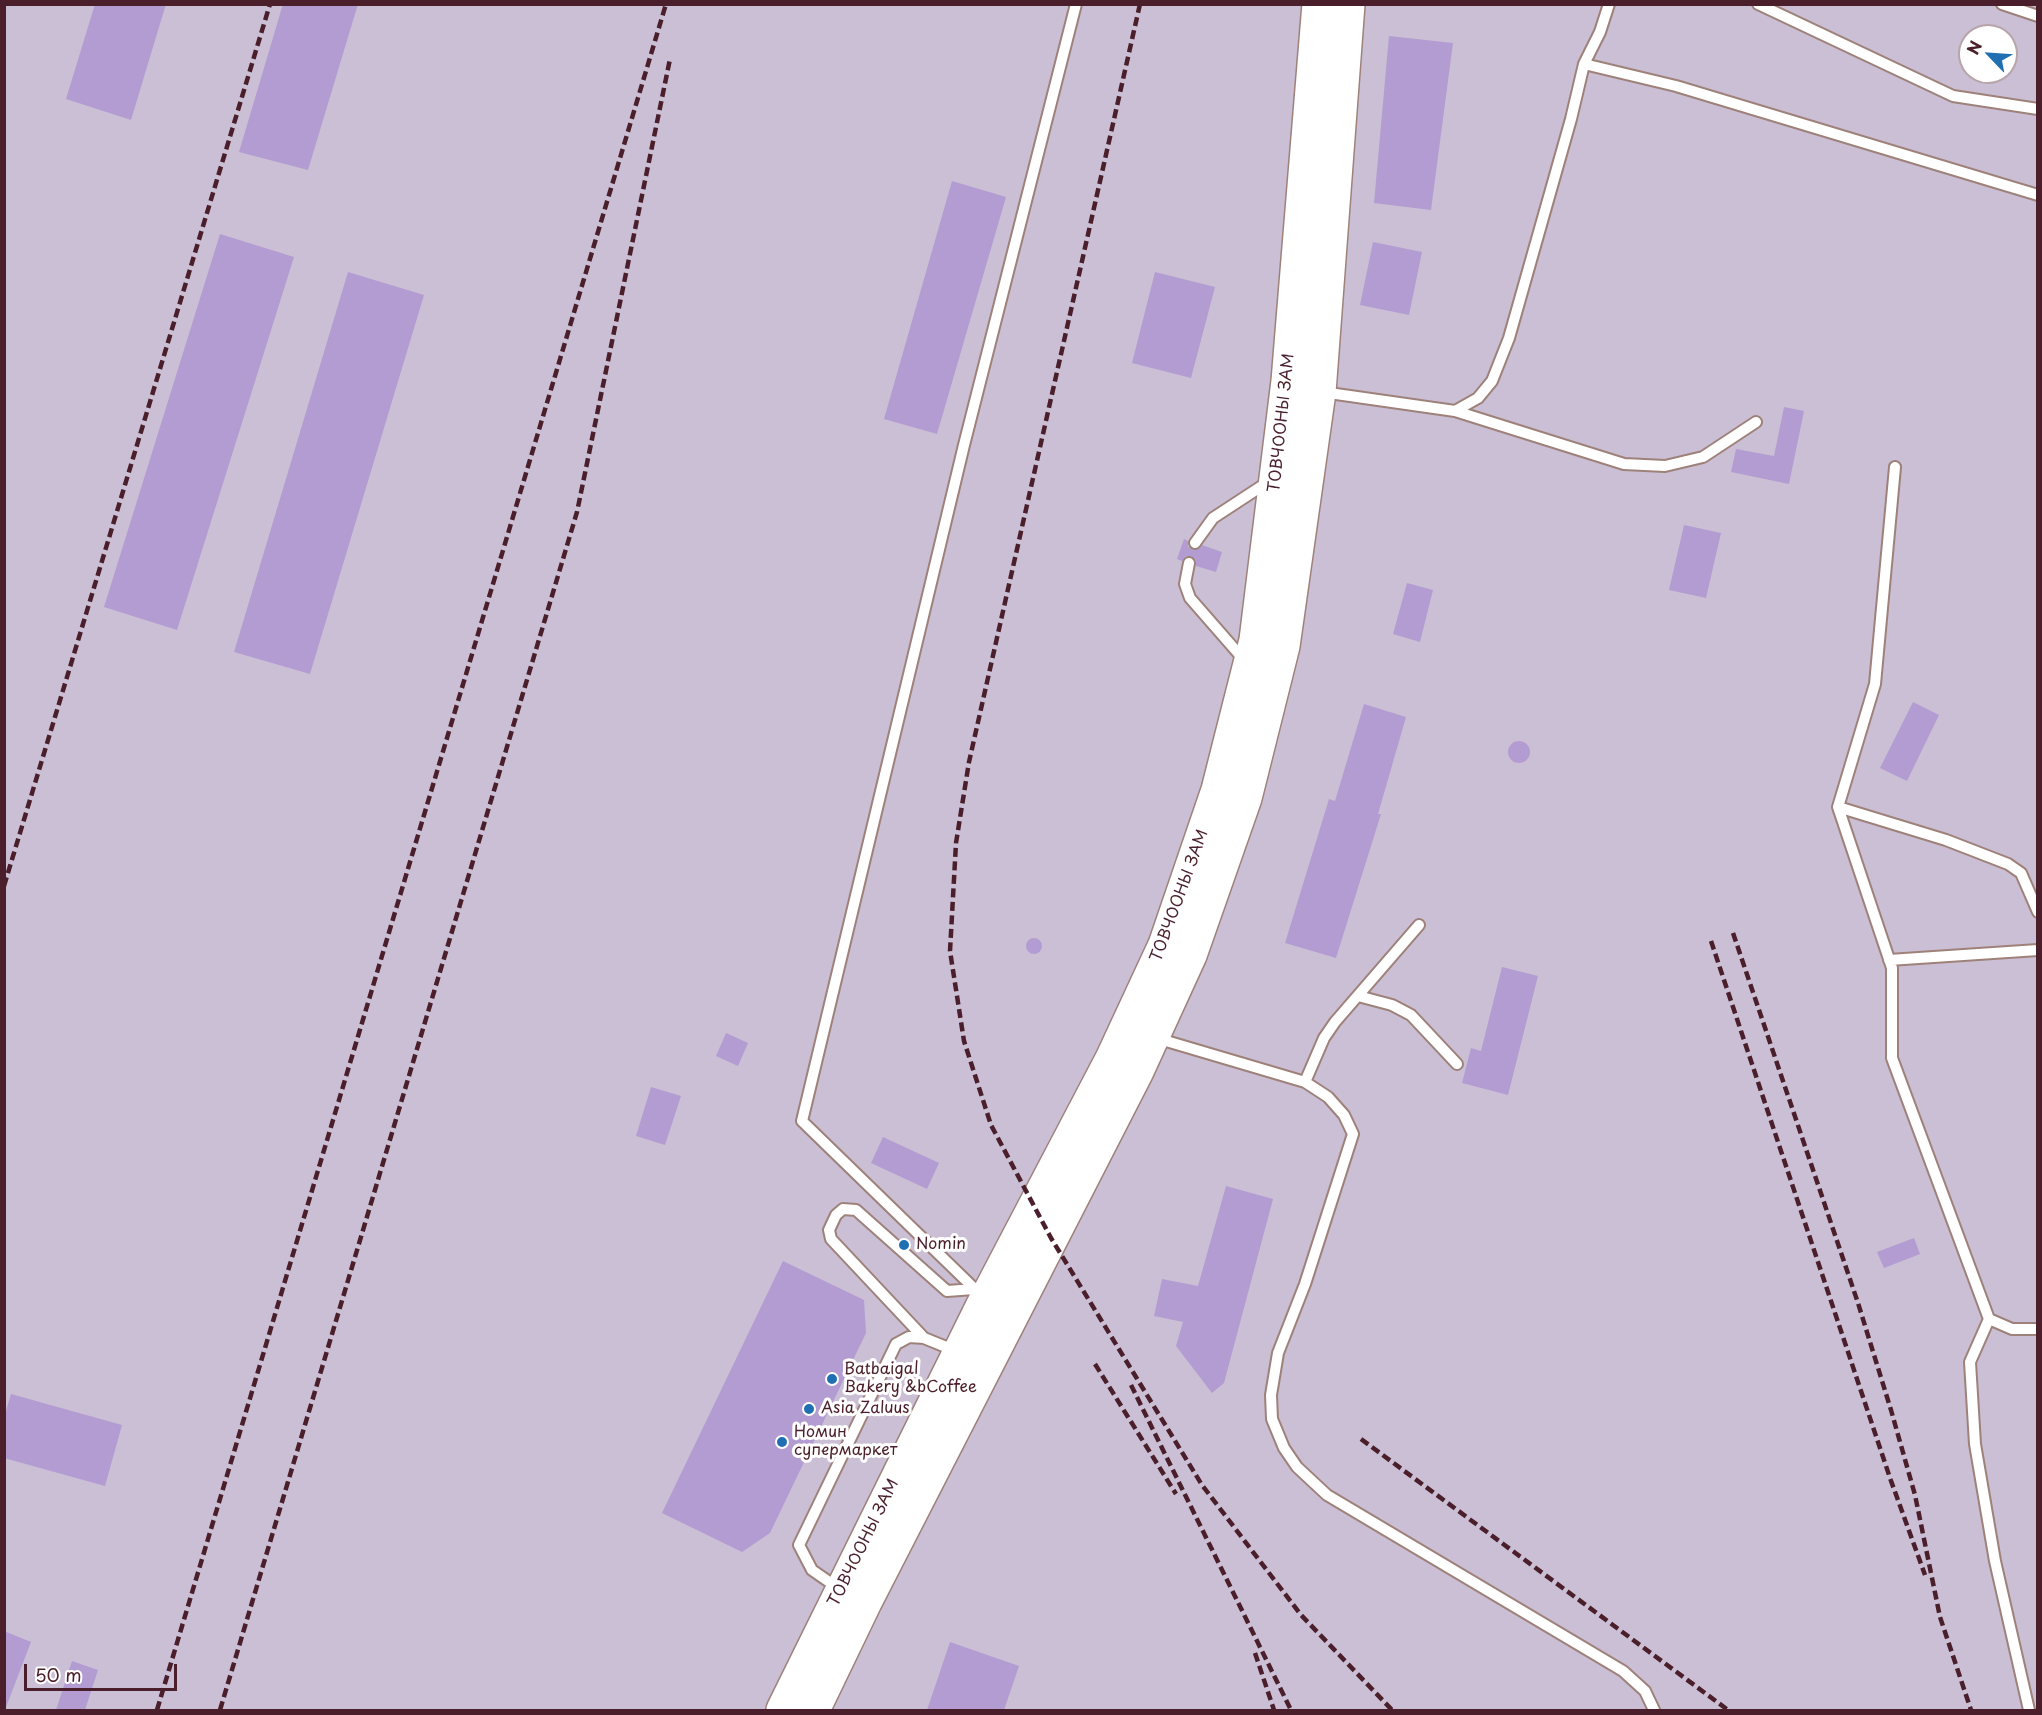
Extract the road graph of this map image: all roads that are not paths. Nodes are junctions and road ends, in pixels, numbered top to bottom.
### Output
1 (1076, 4) edge
2 (1319, 4) edge
3 (1348, 4) edge
4 (1609, 4) edge
5 (1758, 4) edge
6 (2002, 4) edge
7 (2037, 16) edge
8 (1584, 64) junction
9 (2037, 109) edge
10 (2037, 195) edge
11 (1319, 392) junction
12 (1455, 411) junction
13 (1756, 422) dead end
14 (1895, 467) dead end
15 (1276, 477) junction
16 (1195, 543) dead end
17 (1189, 563) dead end
18 (1250, 666) junction
19 (1838, 807) junction
20 (2037, 912) edge
21 (1419, 925) dead end
22 (2037, 950) edge
23 (1889, 960) junction
24 (1358, 996) junction
25 (1153, 1037) junction
26 (1457, 1064) dead end
27 (1305, 1082) junction
28 (980, 1295) junction
29 (1989, 1319) junction
30 (2037, 1329) edge
31 (924, 1338) junction
32 (959, 1352) junction
33 (841, 1590) junction
34 (783, 1710) edge
35 (813, 1710) edge
36 (1654, 1710) edge
37 (2029, 1710) edge

1 - 28 lane
2 - 15 highway, ТОВЧООНЫ ЗАМ
3 - 11 highway, ТОВЧООНЫ ЗАМ
4 - 8 lane
5 - 9 lane
6 - 7 lane
8 - 10 lane
8 - 12 lane
11 - 12 lane
11 - 25 highway, ТОВЧООНЫ ЗАМ
12 - 13 lane
14 - 19 lane
15 - 16 lane
15 - 18 highway, ТОВЧООНЫ ЗАМ
17 - 18 lane
18 - 28 highway, ТОВЧООНЫ ЗАМ
19 - 20 lane
19 - 23 lane
21 - 24 lane
22 - 23 lane
23 - 29 lane
24 - 26 lane
24 - 27 lane
25 - 27 lane
25 - 35 highway, ТОВЧООНЫ ЗАМ
27 - 36 lane
28 - 31 lane
28 - 32 highway, ТОВЧООНЫ ЗАМ
29 - 30 lane
29 - 37 lane
31 - 32 lane
31 - 33 lane
32 - 33 highway, ТОВЧООНЫ ЗАМ
33 - 34 highway, ТОВЧООНЫ ЗАМ

